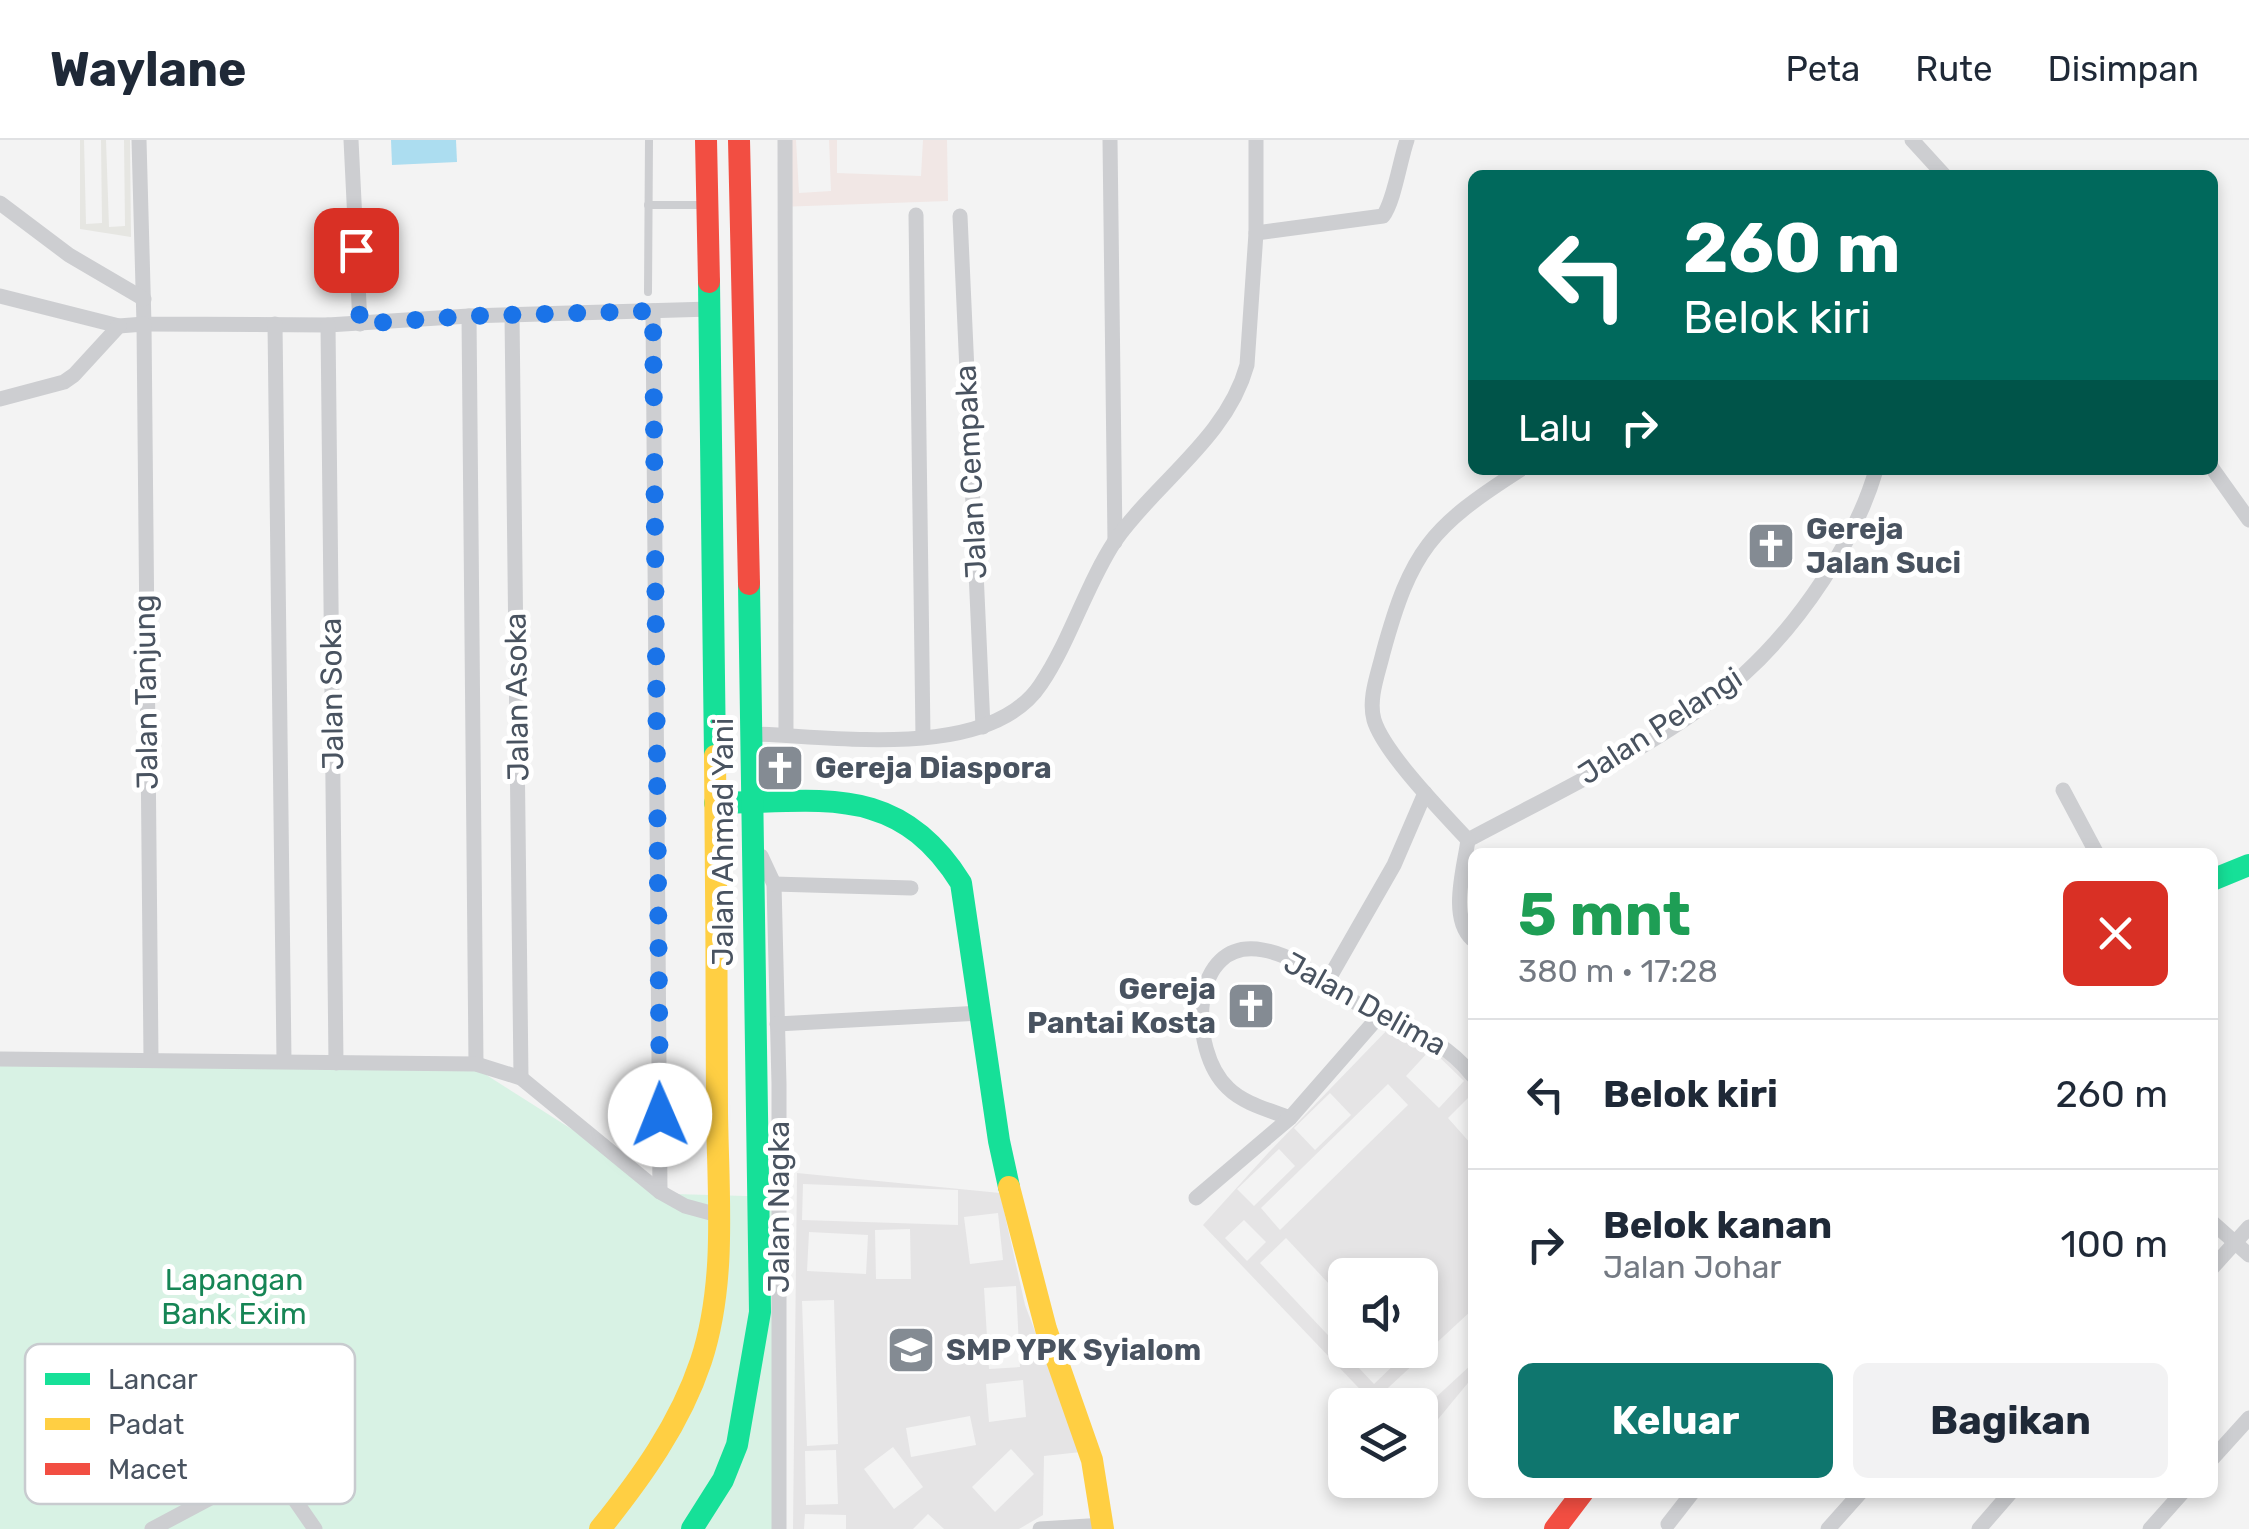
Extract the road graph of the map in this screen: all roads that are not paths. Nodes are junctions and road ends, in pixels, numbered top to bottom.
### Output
1 (139, 140) edge
2 (352, 140) edge
3 (649, 140) edge
4 (706, 140) edge
5 (738, 140) edge
6 (785, 140) edge
7 (1110, 140) edge
8 (1256, 140) edge
9 (1407, 140) edge
10 (1912, 140) edge
11 (1939, 170) edge
12 (0, 203) edge
13 (708, 204) junction
14 (648, 205) junction
15 (916, 214) dead end
16 (960, 216) dead end
17 (1256, 234) junction
18 (648, 292) dead end
19 (0, 296) edge
20 (144, 299) junction
21 (711, 309) junction
22 (653, 311) junction
23 (512, 315) junction
24 (468, 316) junction
25 (144, 324) junction
26 (275, 324) junction
27 (360, 324) junction
28 (328, 325) junction
29 (119, 326) junction
30 (0, 399) edge
31 (1513, 475) edge
32 (1875, 475) edge
33 (2217, 475) edge
34 (2249, 520) edge
35 (1115, 542) junction
36 (982, 727) junction
37 (752, 734) junction
38 (786, 735) junction
39 (923, 737) junction
40 (2063, 790) dead end
41 (1425, 793) junction
42 (715, 803) junction
43 (752, 804) junction
44 (752, 838) junction
45 (1468, 840) junction
46 (2094, 848) edge
47 (2249, 865) edge
48 (2218, 878) edge
49 (774, 884) junction
50 (911, 888) dead end
51 (1468, 933) edge
52 (1327, 982) junction
53 (981, 1012) junction
54 (1380, 1015) junction
55 (777, 1024) junction
56 (0, 1060) edge
57 (151, 1060) junction
58 (284, 1061) junction
59 (336, 1063) junction
60 (476, 1064) junction
61 (1468, 1070) edge
62 (521, 1078) junction
63 (1290, 1118) junction
64 (660, 1192) junction
65 (1196, 1198) dead end
66 (718, 1215) junction
67 (2218, 1227) edge
68 (2249, 1227) edge
69 (2236, 1242) junction
70 (2249, 1255) edge
71 (2218, 1262) edge
72 (2249, 1418) edge
73 (2218, 1452) edge
74 (1578, 1498) edge
75 (1688, 1498) edge
76 (1855, 1498) edge
77 (2006, 1498) edge
78 (2177, 1498) edge
79 (199, 1504) edge
80 (297, 1504) edge
81 (1668, 1524) dead end
82 (1104, 1527) edge
83 (152, 1529) edge
84 (315, 1529) edge
85 (600, 1529) edge
86 (692, 1529) edge
87 (780, 1529) edge
88 (1040, 1529) edge
89 (1555, 1529) edge
90 (1828, 1529) edge
91 (1979, 1529) edge
92 (2150, 1529) edge

1 - 20 street, Jalan Tanjung
2 - 27 street
3 - 14 lane
4 - 13 main road
5 - 37 main road, Jalan Ahmad Yani
6 - 38 street
7 - 35 street
8 - 17 street
9 - 17 street
10 - 11 street
12 - 20 street
13 - 14 lane
13 - 21 main road
14 - 18 lane
15 - 39 street
16 - 36 street, Jalan Cempaka
17 - 35 street
19 - 29 street
20 - 25 street, Jalan Tanjung
21 - 22 street
21 - 42 main road
22 - 23 street
22 - 64 street
23 - 24 street
23 - 62 street, Jalan Asoka
24 - 27 street
24 - 60 street
25 - 26 street
25 - 29 street
25 - 57 street, Jalan Tanjung
26 - 28 street
26 - 58 street
27 - 28 street
28 - 59 street, Jalan Soka
29 - 30 street
31 - 41 street
32 - 45 street, Jalan Pelangi
33 - 34 street
35 - 36 street
36 - 39 street
37 - 38 street
37 - 43 main road, Jalan Ahmad Yani
38 - 39 street
40 - 46 street
41 - 45 street
41 - 52 street
42 - 43 main road
42 - 66 main road
43 - 44 main road, Jalan Ahmad Yani
43 - 53 main road
44 - 49 street
44 - 86 main road, Jalan Ahmad Yani
45 - 51 street
47 - 48 main road
49 - 50 street
49 - 55 street, Jalan Nagka
52 - 54 street, Jalan Delima
52 - 63 street, Jalan Delima
53 - 55 street
53 - 82 main road
54 - 61 street, Jalan Delima
54 - 63 street
55 - 87 street, Jalan Nagka
56 - 57 street
57 - 58 street
58 - 59 street
59 - 60 street
60 - 62 street
62 - 64 street
63 - 65 street
64 - 66 street
66 - 85 main road
67 - 69 street
68 - 69 street
69 - 70 street
69 - 71 street
72 - 73 street
74 - 89 main road
75 - 81 street
76 - 90 street
77 - 91 street
78 - 92 street
79 - 83 street
80 - 84 street
82 - 88 street

